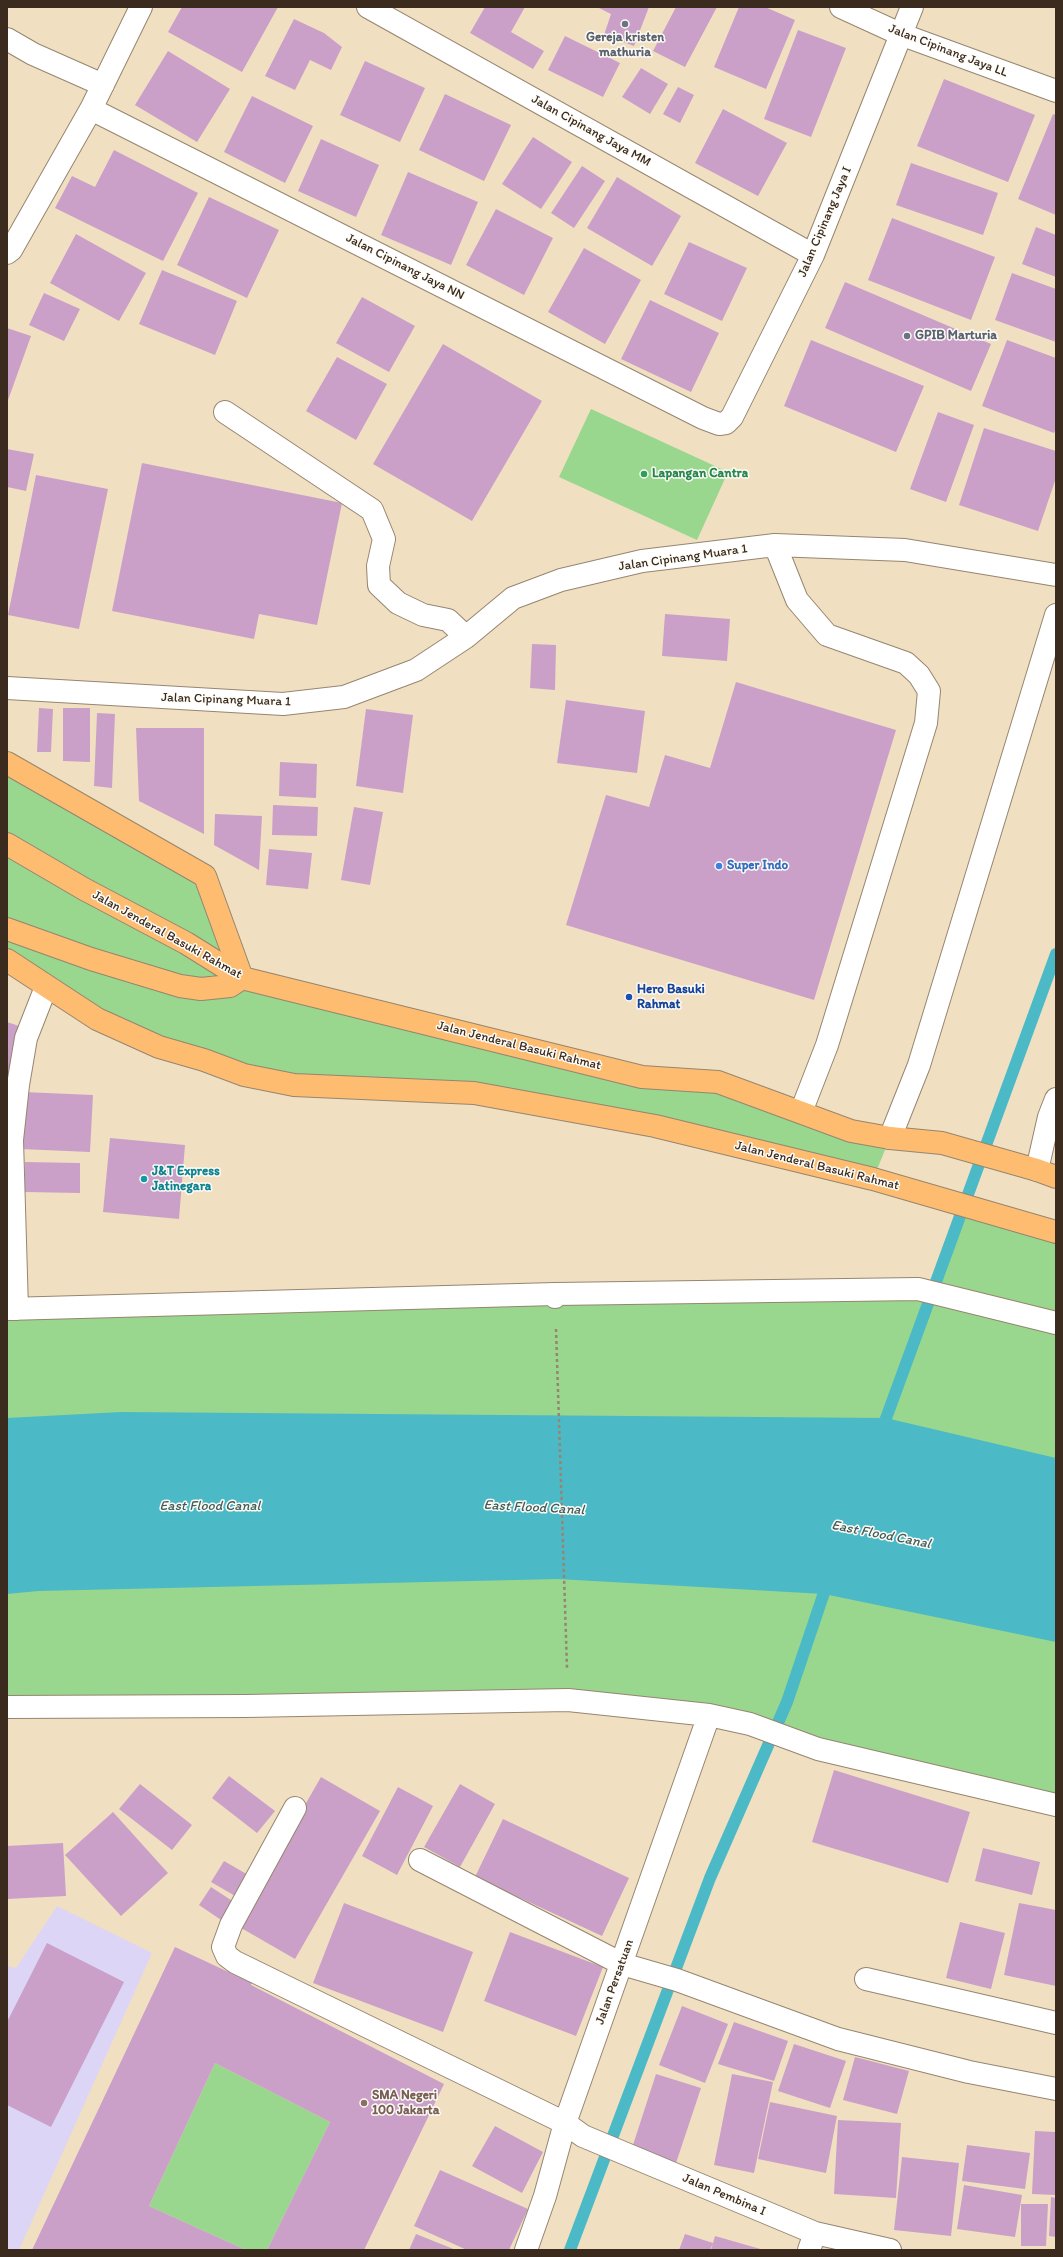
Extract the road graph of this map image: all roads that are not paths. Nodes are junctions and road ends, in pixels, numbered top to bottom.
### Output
1 (142, 7) edge
2 (368, 7) edge
3 (841, 7) edge
4 (912, 7) edge
5 (900, 34) junction
6 (7, 39) edge
7 (103, 85) junction
8 (1056, 91) edge
9 (91, 109) junction
10 (7, 253) edge
11 (813, 255) junction
12 (224, 412) dead end
13 (719, 424) joint
14 (775, 545) junction
15 (1056, 575) edge
16 (1056, 615) edge
17 (466, 637) junction
18 (7, 688) edge
19 (7, 763) edge
20 (7, 844) edge
21 (7, 929) edge
22 (7, 960) edge
23 (242, 978) junction
24 (46, 987) junction
25 (1056, 1099) edge
26 (801, 1112) junction
27 (890, 1138) junction
28 (1047, 1173) edge
29 (1056, 1232) edge
30 (12, 1309) edge
31 (1056, 1323) edge
32 (7, 1707) edge
33 (709, 1715) junction
34 (1056, 1805) edge
35 (295, 1808) dead end
36 (420, 1860) dead end
37 (622, 1964) junction
38 (866, 1979) dead end
39 (1056, 2023) edge
40 (1056, 2089) edge
41 (565, 2123) junction
42 (812, 2241) edge
43 (526, 2250) edge
44 (890, 2250) edge

1 - 7 street
2 - 11 street, Jalan Cipinang Jaya MM
3 - 5 street, Jalan Cipinang Jaya LL
4 - 5 street, Jalan Cipinang Jaya I
5 - 8 street, Jalan Cipinang Jaya LL
5 - 11 street, Jalan Cipinang Jaya I
6 - 7 street
7 - 9 street
9 - 10 street
9 - 13 street, Jalan Cipinang Jaya NN
11 - 13 street, Jalan Cipinang Jaya I
12 - 17 street
14 - 15 street, Jalan Cipinang Muara 1
14 - 17 street, Jalan Cipinang Muara 1
14 - 26 street
16 - 27 street
17 - 18 street, Jalan Cipinang Muara 1
19 - 23 main road
20 - 23 main road, Jalan Jenderal Basuki Rahmat
21 - 23 main road
22 - 24 main road, Jalan Jenderal Basuki Rahmat
23 - 26 main road, Jalan Jenderal Basuki Rahmat
24 - 29 main road, Jalan Jenderal Basuki Rahmat
24 - 30 street
25 - 28 street
26 - 27 main road, Jalan Jenderal Basuki Rahmat
27 - 28 main road, Jalan Jenderal Basuki Rahmat
30 - 31 street
32 - 33 street
33 - 34 street
33 - 37 street, Jalan Persatuan
35 - 41 street, Jalan Pembina I
36 - 37 street
37 - 40 street
37 - 41 street, Jalan Persatuan
38 - 39 street
41 - 42 street, Jalan Pembina I
41 - 43 street, Jalan Persatuan
42 - 44 street, Jalan Pembina I

